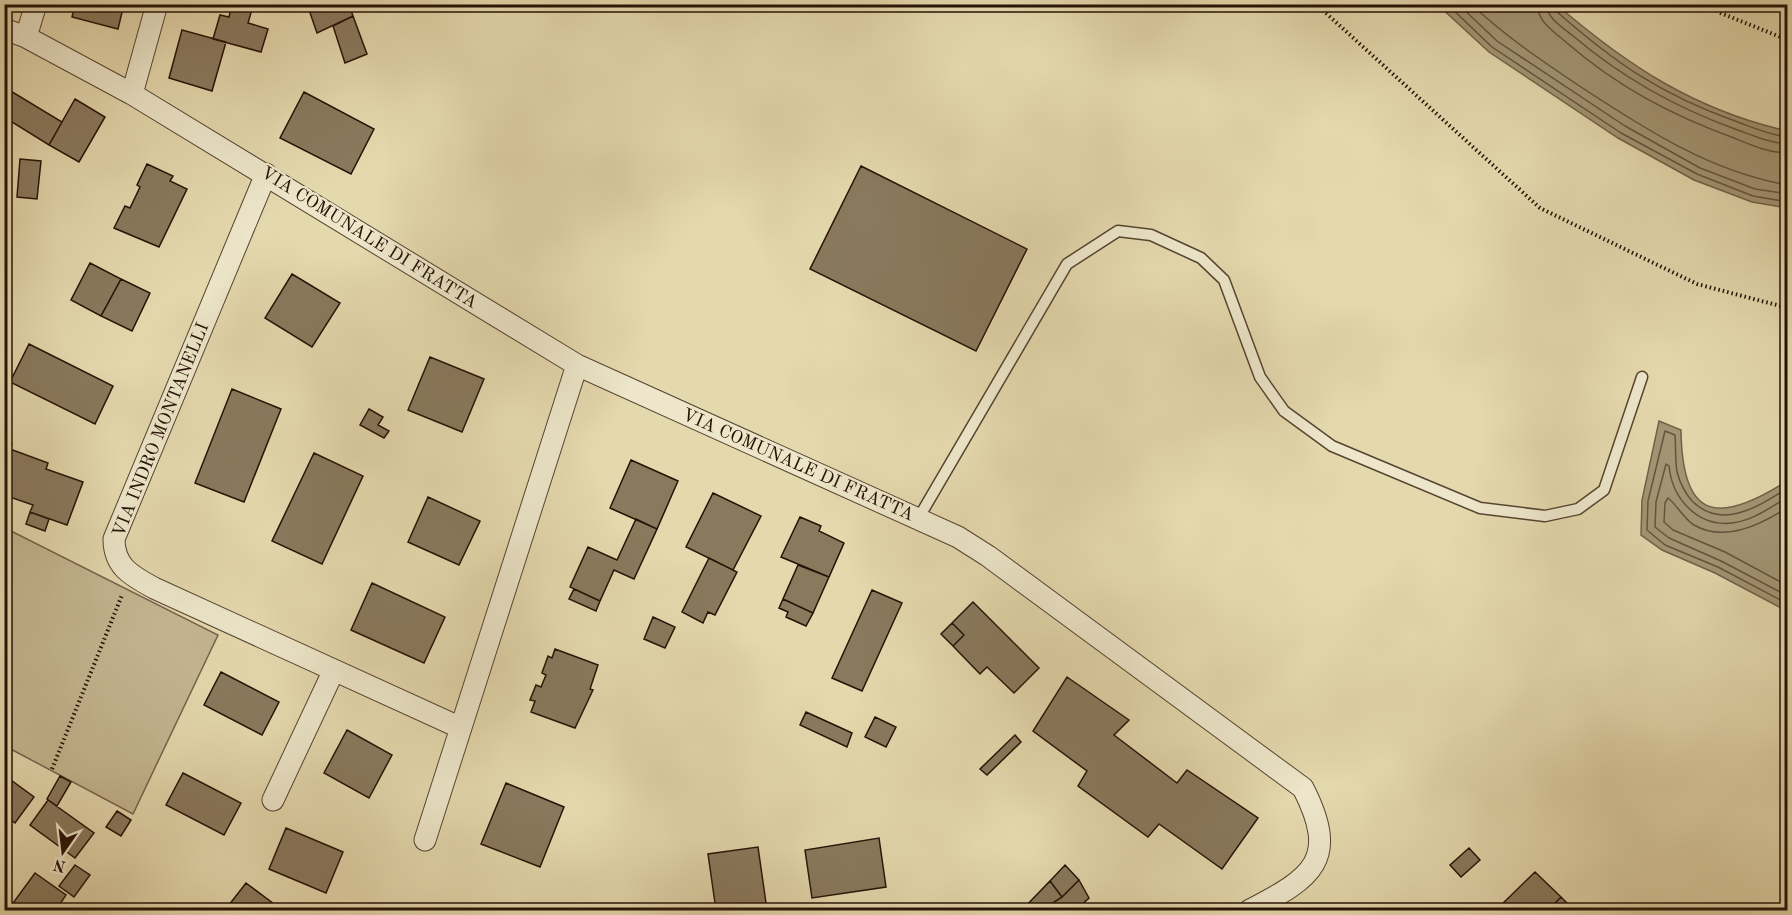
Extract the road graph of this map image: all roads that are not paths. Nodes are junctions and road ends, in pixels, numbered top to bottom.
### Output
1 (36, 4) edge
2 (157, 4) edge
3 (4, 29) edge
4 (26, 37) junction
5 (132, 94) junction
6 (266, 174) junction
7 (577, 365) junction
8 (1642, 377) dead end
9 (918, 519) junction
10 (333, 672) junction
11 (461, 728) junction
12 (273, 800) dead end
13 (425, 840) dead end
14 (1250, 910) edge

1 - 4 street
2 - 5 street
3 - 4 street, VIA COMUNALE DI FRATTA
4 - 5 street, VIA COMUNALE DI FRATTA
5 - 6 street, VIA COMUNALE DI FRATTA
6 - 7 street, VIA COMUNALE DI FRATTA
6 - 10 street, VIA INDRO MONTANELLI
7 - 9 street, VIA COMUNALE DI FRATTA
7 - 11 street
8 - 9 lane
9 - 14 street, VIA COMUNALE DI FRATTA
10 - 11 street, VIA INDRO MONTANELLI
10 - 12 street
11 - 13 street

